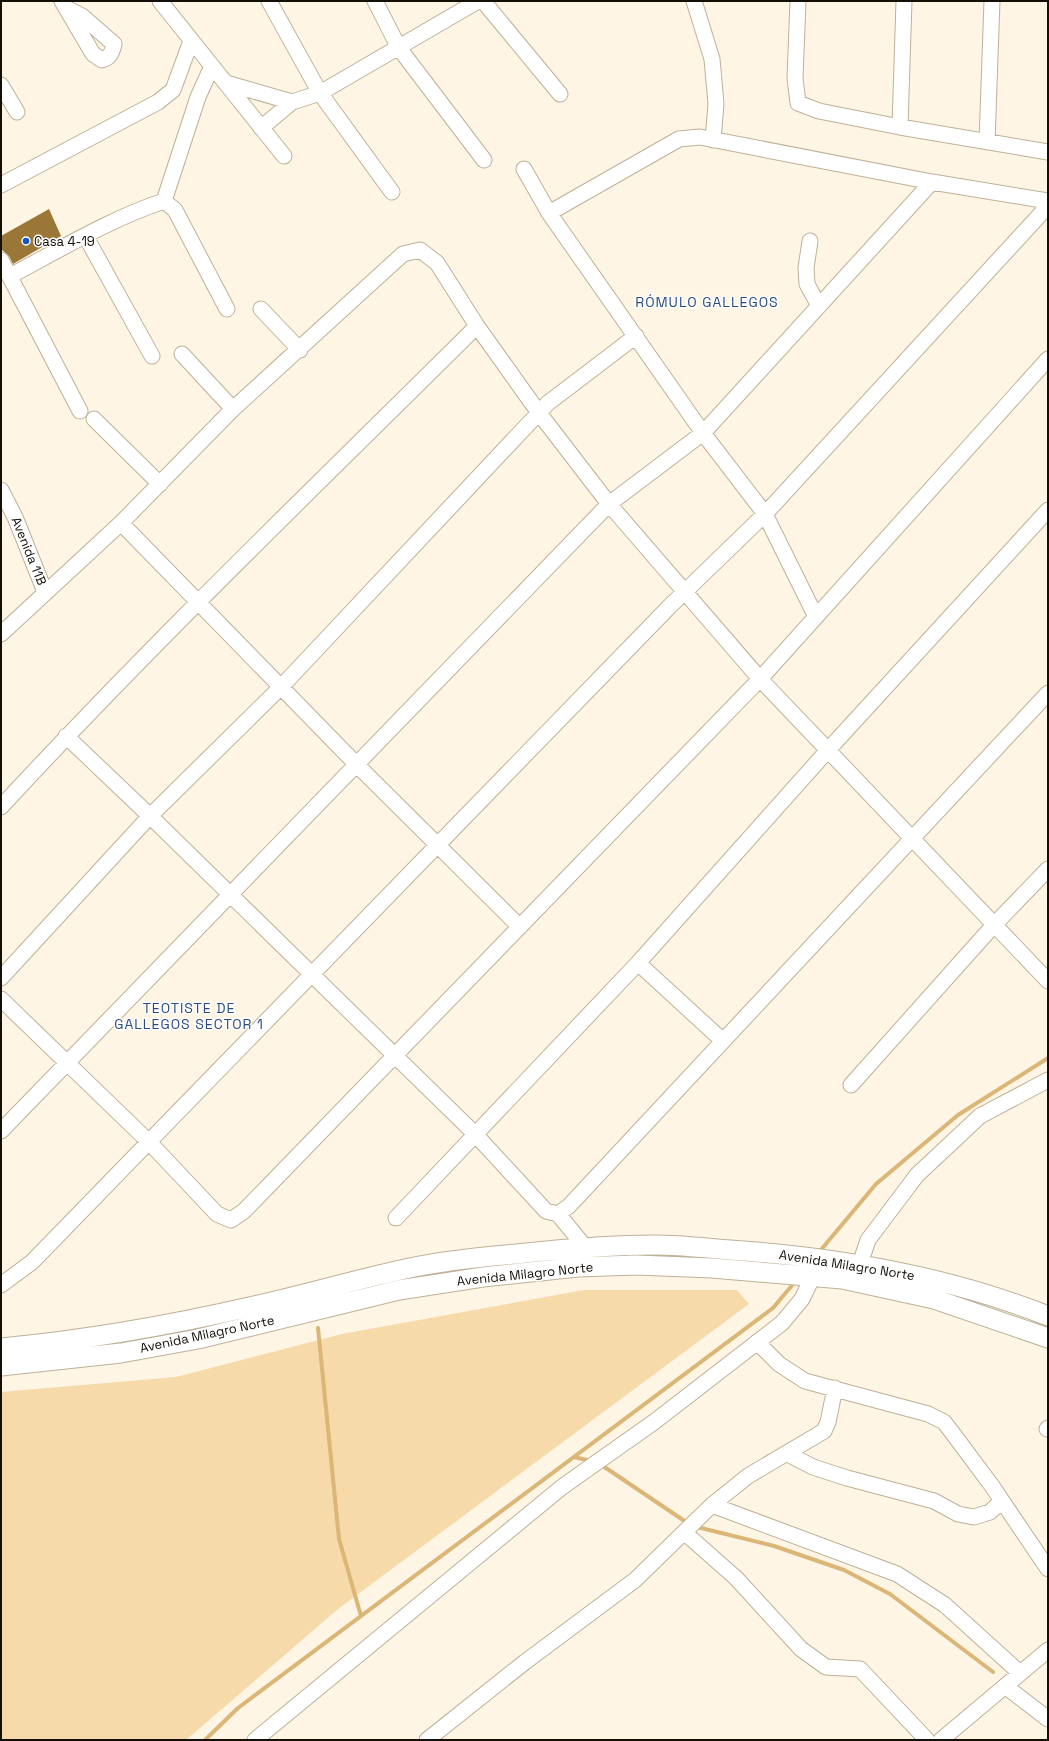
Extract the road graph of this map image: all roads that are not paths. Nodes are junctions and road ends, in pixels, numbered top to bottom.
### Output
1 (160, 1) edge
2 (269, 1) edge
3 (375, 1) edge
4 (478, 1) edge
5 (483, 1) edge
6 (694, 1) edge
7 (798, 1) edge
8 (904, 1) edge
9 (992, 1) edge
10 (192, 41) junction
11 (399, 48) junction
12 (212, 66) junction
13 (226, 83) junction
14 (1, 85) edge
15 (173, 90) junction
16 (320, 93) junction
17 (560, 94) dead end
18 (198, 97) junction
19 (292, 102) junction
20 (17, 112) dead end
21 (900, 127) junction
22 (261, 128) junction
23 (713, 140) junction
24 (987, 142) junction
25 (1048, 152) edge
26 (284, 156) dead end
27 (484, 160) dead end
28 (524, 169) dead end
29 (932, 182) junction
30 (1, 184) edge
31 (392, 192) dead end
32 (164, 200) junction
33 (1048, 201) edge
34 (1048, 206) edge
35 (549, 213) junction
36 (86, 236) junction
37 (810, 241) dead end
38 (1, 260) edge
39 (10, 276) junction
40 (819, 306) junction
41 (227, 309) dead end
42 (261, 309) dead end
43 (477, 326) junction
44 (636, 336) junction
45 (300, 350) junction
46 (182, 354) dead end
47 (152, 356) dead end
48 (1048, 359) edge
49 (233, 409) junction
50 (80, 411) dead end
51 (539, 413) junction
52 (94, 419) dead end
53 (703, 433) junction
54 (160, 484) junction
55 (1, 490) edge
56 (609, 504) junction
57 (1048, 510) edge
58 (765, 514) junction
59 (121, 523) junction
60 (45, 592) junction
61 (684, 592) junction
62 (199, 602) junction
63 (816, 617) junction
64 (1, 634) edge
65 (760, 679) junction
66 (281, 687) junction
67 (1048, 693) edge
68 (66, 736) junction
69 (828, 750) junction
70 (357, 765) junction
71 (1, 807) edge
72 (150, 816) junction
73 (911, 839) junction
74 (439, 844) junction
75 (1048, 869) edge
76 (230, 896) junction
77 (993, 926) junction
78 (520, 927) junction
79 (638, 963) junction
80 (312, 975) junction
81 (1, 978) edge
82 (1048, 981) edge
83 (1, 999) edge
84 (723, 1041) junction
85 (394, 1055) junction
86 (67, 1063) junction
87 (1048, 1080) edge
88 (851, 1085) dead end
89 (1, 1132) edge
90 (475, 1134) junction
91 (149, 1142) junction
92 (558, 1214) junction
93 (396, 1218) dead end
94 (585, 1247) junction
95 (860, 1264) junction
96 (814, 1276) junction
97 (1, 1285) edge
98 (1048, 1316) edge
99 (1048, 1338) edge
100 (757, 1342) junction
101 (1, 1348) edge
102 (1, 1366) edge
103 (835, 1388) junction
104 (788, 1454) junction
105 (1002, 1500) junction
106 (712, 1506) junction
107 (685, 1533) junction
108 (1048, 1569) edge
109 (1048, 1650) edge
110 (1020, 1673) junction
111 (1006, 1686) junction
112 (1048, 1719) edge
113 (255, 1740) edge
114 (427, 1740) edge
115 (927, 1740) edge
116 (941, 1740) edge

1 - 10 street
2 - 16 street
3 - 11 street
4 - 11 street
5 - 17 street
6 - 23 street
7 - 21 street
8 - 21 street
9 - 24 street
10 - 12 street
10 - 15 street
11 - 16 street
11 - 27 street
12 - 13 street
12 - 18 street
13 - 19 street
13 - 22 street
14 - 20 street
15 - 18 street
15 - 30 street
16 - 19 street
16 - 31 street
18 - 32 street
19 - 22 street
21 - 24 street
22 - 26 street
23 - 29 street
23 - 35 street
24 - 25 street
28 - 35 street
29 - 33 street
29 - 40 street
32 - 36 street
32 - 41 street
34 - 58 street
35 - 44 street
36 - 39 street
36 - 47 street
37 - 40 street
38 - 39 street
39 - 50 street
40 - 53 street
42 - 45 street
43 - 45 street
43 - 51 street
43 - 62 street
44 - 51 street
44 - 53 street
45 - 49 street
46 - 49 street
48 - 63 street
49 - 54 street
51 - 56 street
51 - 66 street
52 - 54 street
53 - 56 street
53 - 58 street
54 - 59 street
55 - 60 street, Avenida 11B
56 - 61 street
56 - 70 street
57 - 69 street
58 - 61 street
58 - 63 street
59 - 60 street
59 - 62 street
60 - 64 street
61 - 65 street
61 - 74 street
62 - 66 street
62 - 68 street
63 - 65 street
65 - 69 street
65 - 78 street
66 - 70 street
66 - 72 street
67 - 73 street
68 - 71 street
68 - 72 street
69 - 73 street
69 - 79 street
70 - 74 street
70 - 76 street
72 - 76 street
72 - 81 street
73 - 77 street
73 - 84 street
74 - 78 street
74 - 80 street
75 - 77 street
76 - 80 street
76 - 86 street
77 - 82 street
77 - 88 street
78 - 85 street
79 - 84 street
79 - 90 street
80 - 85 street
80 - 91 street
83 - 86 street
84 - 92 street
85 - 90 street
85 - 91 street
86 - 89 street
86 - 91 street
87 - 95 street
90 - 92 street
90 - 93 street
91 - 97 street
92 - 94 street
94 - 95 main road, Avenida Milagro Norte
94 - 101 main road, Avenida Milagro Norte
95 - 98 main road, Avenida Milagro Norte
96 - 99 main road, Avenida Milagro Norte
96 - 100 street
96 - 102 main road, Avenida Milagro Norte
100 - 103 street
100 - 113 street
103 - 104 street
103 - 105 street
104 - 105 street
104 - 106 street
105 - 108 street
106 - 107 street
106 - 110 street
107 - 114 street
107 - 115 street
109 - 110 street
110 - 111 street
111 - 112 street
111 - 116 street

